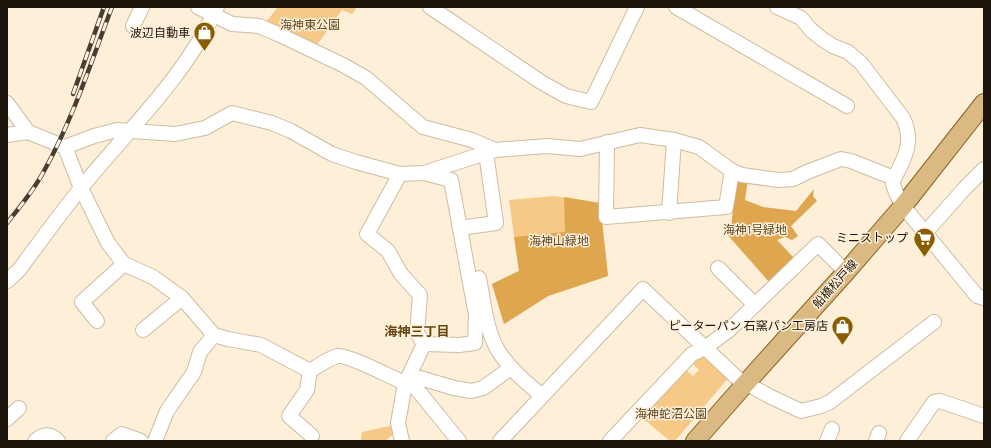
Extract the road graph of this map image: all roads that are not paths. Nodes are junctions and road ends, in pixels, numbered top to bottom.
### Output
1 (142, 7) edge
2 (198, 7) edge
3 (430, 7) edge
4 (637, 7) edge
5 (676, 7) edge
6 (777, 7) edge
7 (215, 11) edge
8 (133, 26) dead end
9 (7, 102) edge
10 (847, 106) dead end
11 (983, 108) edge
12 (132, 130) junction
13 (28, 132) junction
14 (7, 134) edge
15 (674, 140) junction
16 (607, 142) junction
17 (65, 147) junction
18 (490, 151) junction
19 (984, 169) edge
20 (732, 171) junction
21 (424, 173) junction
22 (400, 174) junction
23 (894, 178) junction
24 (81, 188) junction
25 (903, 206) junction
26 (669, 213) junction
27 (464, 227) junction
28 (925, 233) junction
29 (124, 264) junction
30 (718, 268) dead end
31 (846, 272) junction
32 (7, 281) edge
33 (182, 298) junction
34 (984, 298) edge
35 (755, 305) junction
36 (97, 321) dead end
37 (934, 322) dead end
38 (143, 330) dead end
39 (214, 335) junction
40 (424, 344) junction
41 (705, 348) junction
42 (511, 368) junction
43 (310, 371) junction
44 (746, 383) junction
45 (405, 384) junction
46 (542, 396) junction
47 (20, 408) dead end
48 (984, 416) edge
49 (7, 419) edge
50 (312, 436) dead end
51 (698, 440) edge
52 (36, 441) edge
53 (58, 441) edge
54 (114, 441) edge
55 (141, 441) edge
56 (155, 441) edge
57 (402, 441) edge
58 (459, 441) edge
59 (500, 441) edge
60 (610, 441) edge
61 (907, 441) edge

1 - 8 street
2 - 7 street
3 - 4 street
5 - 10 street
6 - 23 street
7 - 12 street
7 - 18 street
9 - 13 street
11 - 25 main road, 船橋松戸線
12 - 17 street
12 - 22 street
12 - 24 street
13 - 14 street
13 - 17 street
15 - 16 street
15 - 20 street
15 - 26 street
16 - 18 street
16 - 26 street
17 - 24 street
18 - 21 street
18 - 27 street
19 - 28 street
20 - 23 street
20 - 26 street
21 - 22 street
21 - 27 street
22 - 40 street
23 - 25 street
24 - 29 street
24 - 32 street
25 - 28 street
25 - 31 main road, 船橋松戸線
27 - 40 street
27 - 42 street
28 - 34 street
29 - 33 street
29 - 36 street
30 - 35 street
31 - 35 street
31 - 44 main road, 船橋松戸線
33 - 38 street
33 - 39 street
35 - 41 street
37 - 44 street
39 - 43 street
39 - 56 street
40 - 45 street
41 - 44 street
41 - 46 street
41 - 60 street
42 - 45 street
42 - 46 street
43 - 45 street
43 - 50 street
44 - 51 main road, 船橋松戸線
45 - 57 street
45 - 58 street
46 - 59 street
47 - 49 street
48 - 61 street
52 - 53 street
54 - 55 street

